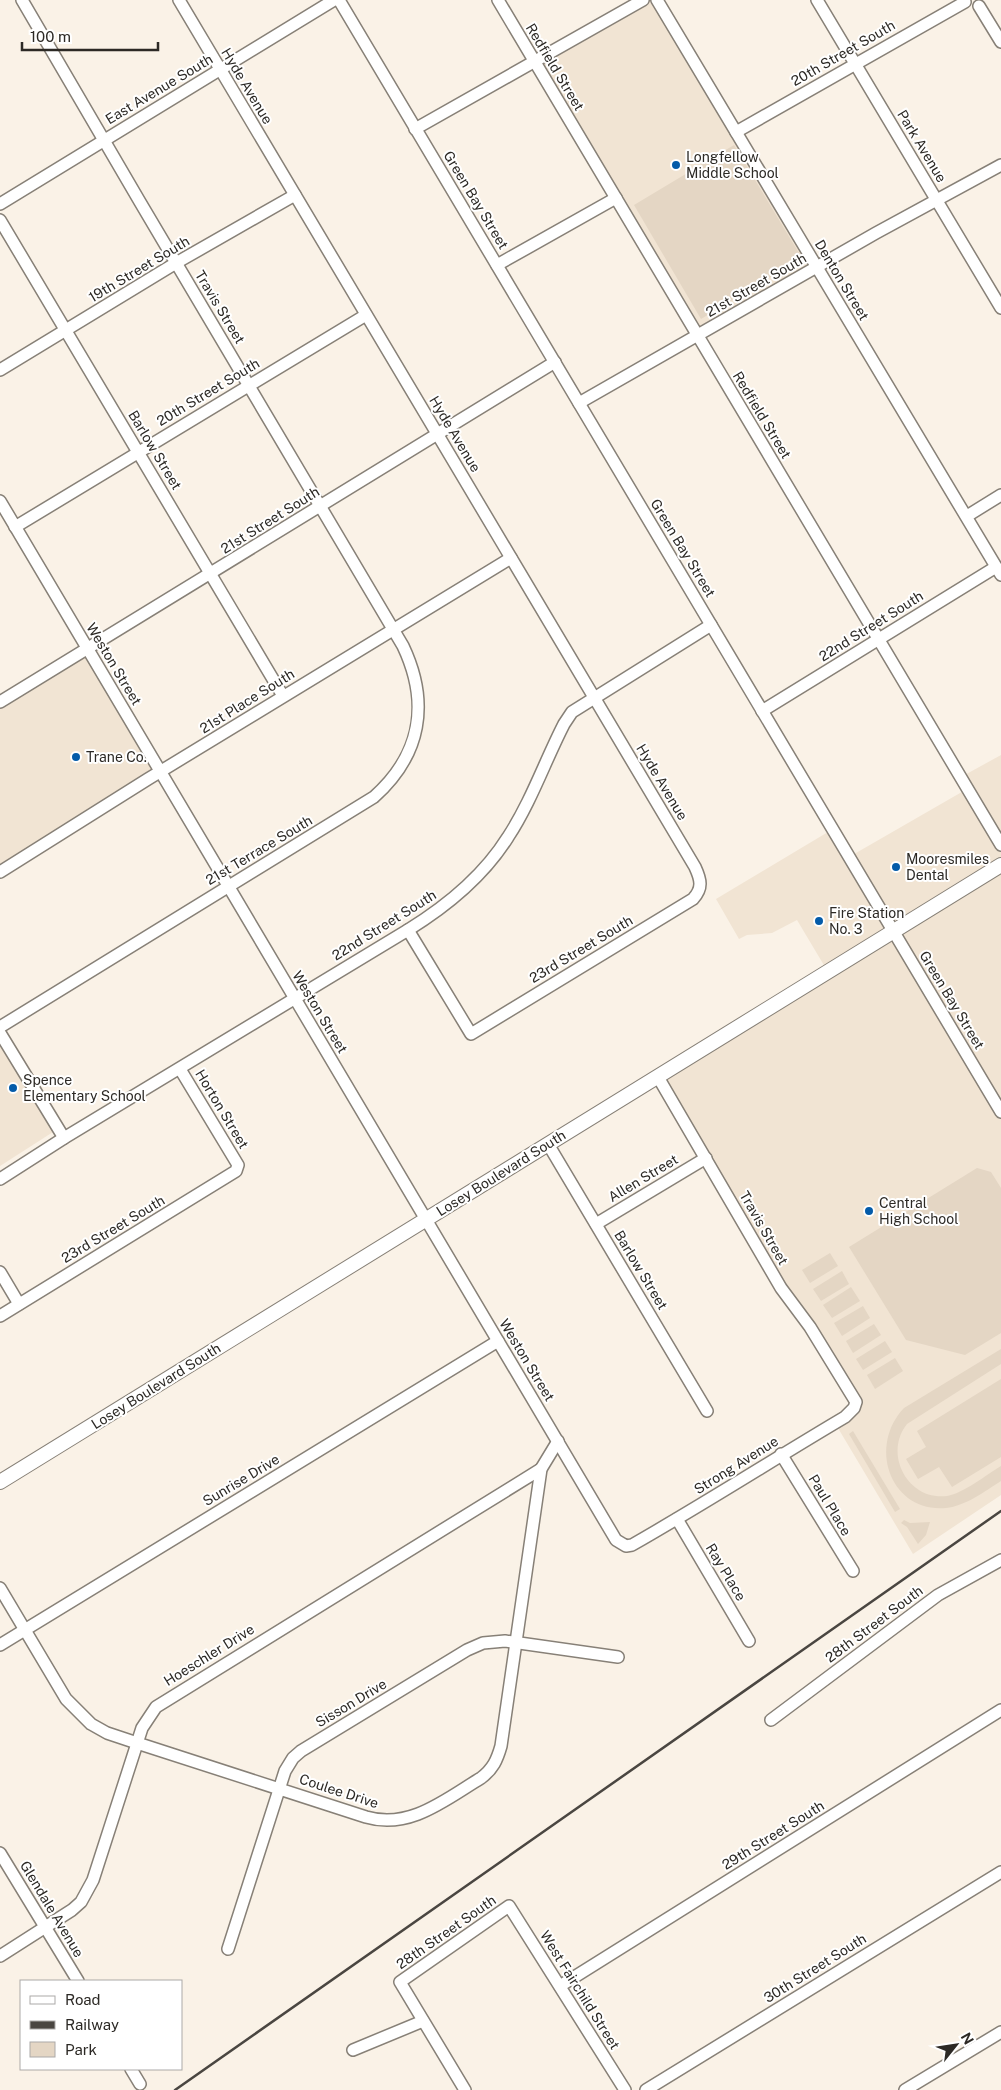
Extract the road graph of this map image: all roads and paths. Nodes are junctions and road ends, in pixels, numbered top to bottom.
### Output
1 (22, 0) edge
2 (179, 0) edge
3 (498, 0) edge
4 (643, 0) edge
5 (657, 0) edge
6 (817, 0) edge
7 (341, 1) edge
8 (965, 1) edge
9 (982, 3) edge
10 (1001, 42) edge
11 (534, 61) junction
12 (855, 63) junction
13 (219, 70) junction
14 (416, 129) junction
15 (736, 132) junction
16 (103, 141) junction
17 (1001, 165) edge
18 (295, 195) junction
19 (616, 198) junction
20 (937, 201) junction
21 (0, 204) edge
22 (0, 220) edge
23 (176, 263) junction
24 (497, 265) junction
25 (817, 267) junction
26 (1001, 308) edge
27 (366, 315) junction
28 (66, 330) junction
29 (697, 335) junction
30 (555, 362) junction
31 (0, 370) edge
32 (249, 385) junction
33 (579, 403) junction
34 (437, 433) junction
35 (138, 452) junction
36 (1001, 496) edge
37 (0, 502) edge
38 (321, 506) junction
39 (967, 516) junction
40 (15, 527) junction
41 (511, 558) junction
42 (998, 571) edge
43 (211, 574) junction
44 (711, 625) junction
45 (393, 629) junction
46 (878, 640) junction
47 (87, 649) junction
48 (283, 696) junction
49 (594, 697) junction
50 (0, 702) edge
51 (762, 711) junction
52 (160, 771) junction
53 (1001, 845) edge
54 (1001, 865) edge
55 (0, 872) edge
56 (701, 885) joint
57 (228, 886) junction
58 (408, 930) junction
59 (894, 932) junction
60 (295, 998) junction
61 (0, 1027) edge
62 (0, 1033) edge
63 (180, 1069) junction
64 (658, 1077) junction
65 (1001, 1112) edge
66 (64, 1138) junction
67 (548, 1144) junction
68 (706, 1158) junction
69 (238, 1165) joint
70 (0, 1179) edge
71 (425, 1220) junction
72 (596, 1224) junction
73 (0, 1272) edge
74 (19, 1304) junction
75 (0, 1316) edge
76 (498, 1341) junction
77 (848, 1391) joint
78 (707, 1411) dead end
79 (558, 1441) junction
80 (781, 1454) junction
81 (541, 1469) junction
82 (0, 1482) edge
83 (677, 1519) junction
84 (615, 1538) joint
85 (1001, 1560) edge
86 (853, 1572) dead end
87 (0, 1588) edge
88 (25, 1630) junction
89 (749, 1641) dead end
90 (516, 1643) junction
91 (0, 1646) edge
92 (618, 1658) dead end
93 (1001, 1710) edge
94 (771, 1720) dead end
95 (137, 1744) junction
96 (279, 1788) junction
97 (0, 1853) edge
98 (1001, 1872) edge
99 (509, 1906) joint
100 (45, 1928) junction
101 (228, 1949) dead end
102 (0, 1956) edge
103 (77, 1980) edge
104 (560, 1986) junction
105 (424, 2022) junction
106 (1001, 2032) edge
107 (353, 2050) dead end
108 (132, 2070) edge
109 (140, 2084) dead end
110 (465, 2090) edge
111 (624, 2090) edge
112 (646, 2090) edge
113 (905, 2090) edge

1 - 16 street, Travis Street
2 - 13 street, Hyde Avenue
3 - 11 street, Redfield Street
4 - 11 street
5 - 15 street, Denton Street
6 - 12 street, Park Avenue
7 - 13 street, East Avenue South
7 - 14 street, Green Bay Street
8 - 9 street
8 - 12 street, 20th Street South
9 - 10 street
11 - 14 street
11 - 19 street, Redfield Street
12 - 15 street, 20th Street South
12 - 20 street, Park Avenue
13 - 16 street, East Avenue South
13 - 18 street, Hyde Avenue
14 - 24 street, Green Bay Street
15 - 25 street, Denton Street
16 - 21 street, East Avenue South
16 - 23 street, Travis Street
17 - 20 street, 21st Street South
18 - 23 street, 19th Street South
18 - 27 street, Hyde Avenue
19 - 24 street
19 - 29 street, Redfield Street
20 - 25 street, 21st Street South
20 - 26 street, Park Avenue
22 - 28 street, Barlow Street
23 - 28 street, 19th Street South
23 - 32 street, Travis Street
24 - 30 street, Green Bay Street
25 - 29 street, 21st Street South
25 - 39 street, Denton Street
27 - 32 street, 20th Street South
27 - 34 street, Hyde Avenue
28 - 31 street, 19th Street South
28 - 35 street, Barlow Street
29 - 33 street, 21st Street South
29 - 46 street, Redfield Street
30 - 33 street, Green Bay Street
30 - 34 street, 21st Street South
32 - 35 street, 20th Street South
32 - 38 street, Travis Street
33 - 44 street, Green Bay Street
34 - 38 street, 21st Street South
34 - 41 street, Hyde Avenue
35 - 40 street, 20th Street South
35 - 43 street, Barlow Street
36 - 39 street
37 - 40 street, Weston Street
38 - 43 street, 21st Street South
38 - 45 street, Travis Street
39 - 42 street, Denton Street
40 - 47 street, Weston Street
41 - 45 street, 21st Place South
41 - 49 street, Hyde Avenue
42 - 46 street, 22nd Street South
43 - 47 street, 21st Street South
43 - 48 street, Barlow Street
44 - 49 street, 22nd Street South
44 - 51 street, Green Bay Street
45 - 48 street, 21st Place South
45 - 57 street, 21st Terrace South
46 - 51 street, 22nd Street South
46 - 53 street, Redfield Street
47 - 50 street, 21st Street South
47 - 52 street, Weston Street
48 - 52 street, 21st Place South
49 - 56 street, Hyde Avenue
49 - 58 street, 22nd Street South
51 - 59 street, Green Bay Street
52 - 55 street, 21st Place South
52 - 57 street, Weston Street
54 - 59 main road, Losey Boulevard South
56 - 58 street, 23rd Street South
57 - 60 street, Weston Street
57 - 61 street, 21st Terrace South
58 - 60 street, 22nd Street South
59 - 64 main road, Losey Boulevard South
59 - 65 street, Green Bay Street
60 - 63 street, 22nd Street South
60 - 71 street, Weston Street
62 - 66 street
63 - 66 street, 22nd Street South
63 - 69 street, Horton Street
64 - 67 main road, Losey Boulevard South
64 - 68 street, Travis Street
66 - 70 street, 22nd Street South
67 - 71 main road, Losey Boulevard South
67 - 72 street, Barlow Street
68 - 72 street, Allen Street
68 - 77 street, Travis Street
69 - 74 street, 23rd Street South
71 - 76 street, Weston Street
71 - 82 main road, Losey Boulevard South
72 - 78 street, Barlow Street
73 - 74 street
74 - 75 street, 23rd Street South
76 - 79 street, Weston Street
76 - 88 street, Sunrise Drive
77 - 80 street, Strong Avenue
79 - 81 street, Coulee Drive
79 - 84 street, Weston Street
80 - 83 street, Strong Avenue
80 - 86 street, Paul Place
81 - 90 street, Coulee Drive
81 - 95 street, Hoeschler Drive
83 - 84 street, Strong Avenue
83 - 89 street, Ray Place
85 - 94 street, 28th Street South
87 - 88 street, Coulee Drive
88 - 91 street, Sunrise Drive
88 - 95 street, Coulee Drive
90 - 92 street, Sisson Drive
90 - 96 street, Sisson Drive
90 - 96 street, Coulee Drive
93 - 104 street, 29th Street South
95 - 96 street, Coulee Drive
95 - 100 street, Hoeschler Drive
96 - 101 street, Sisson Drive
97 - 100 street, Glendale Avenue
98 - 112 street, 30th Street South
99 - 104 street, West Fairchild Street
99 - 105 street, 28th Street South
100 - 102 street, Hoeschler Drive
100 - 103 street, Glendale Avenue
104 - 111 street, West Fairchild Street
105 - 107 street
105 - 110 street
106 - 113 street
108 - 109 street

